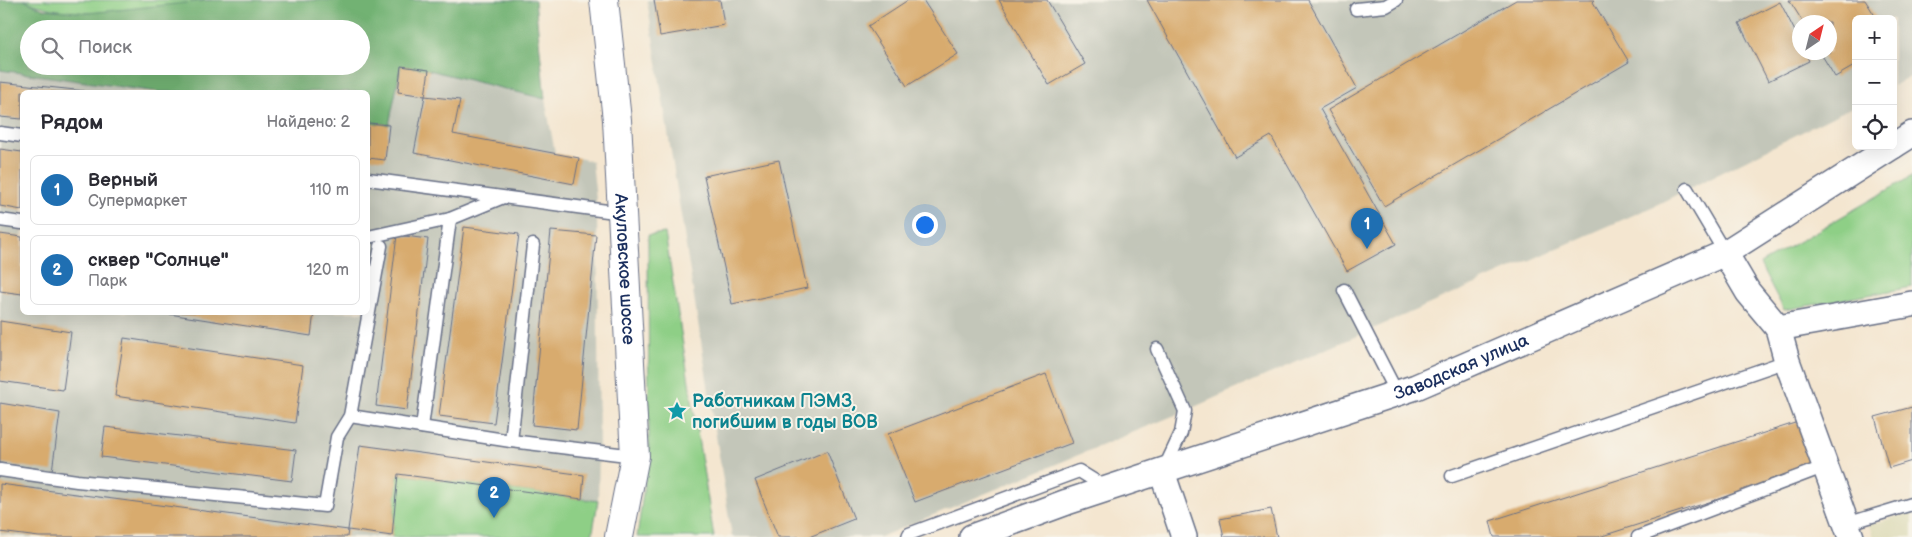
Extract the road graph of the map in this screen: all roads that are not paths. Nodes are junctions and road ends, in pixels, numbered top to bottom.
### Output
1 (604, 0) edge
2 (1396, 0) edge
3 (1356, 9) dead end
4 (0, 133) edge
5 (1912, 134) edge
6 (20, 136) edge
7 (1897, 143) edge
8 (1887, 150) edge
9 (370, 180) edge
10 (1687, 189) dead end
11 (503, 197) junction
12 (622, 213) junction
13 (450, 219) junction
14 (0, 220) edge
15 (20, 223) edge
16 (370, 237) edge
17 (533, 245) dead end
18 (381, 246) dead end
19 (1725, 253) junction
20 (373, 275) edge
21 (1344, 290) dead end
22 (370, 293) edge
23 (1912, 304) edge
24 (366, 315) edge
25 (1778, 328) junction
26 (1157, 349) dead end
27 (1787, 361) junction
28 (1397, 393) junction
29 (350, 416) junction
30 (422, 427) junction
31 (511, 441) junction
32 (635, 456) junction
33 (1826, 466) junction
34 (0, 470) edge
35 (1162, 472) junction
36 (1452, 476) dead end
37 (1108, 489) junction
38 (1912, 504) edge
39 (1848, 531) edge
40 (908, 532) edge
41 (619, 537) edge
42 (972, 537) edge
43 (1184, 537) edge
44 (1638, 537) edge

1 - 12 street, Акуловское шоссе
2 - 3 lane
4 - 6 lane
5 - 7 street, Заводская улица
8 - 19 street, Заводская улица
9 - 11 lane
10 - 19 lane
11 - 12 lane
11 - 13 lane
12 - 32 street, Акуловское шоссе
13 - 16 lane
13 - 30 lane
14 - 15 lane
17 - 31 lane
18 - 20 lane
19 - 25 street
19 - 28 street, Заводская улица
20 - 22 lane
21 - 28 lane
23 - 25 street
24 - 29 lane
25 - 27 street
26 - 35 lane
27 - 33 street
27 - 36 lane
28 - 35 street, Заводская улица
29 - 30 lane
29 - 34 lane
30 - 31 lane
31 - 32 lane
32 - 41 street, Акуловское шоссе
33 - 39 street
33 - 44 lane
35 - 37 street, Заводская улица
35 - 43 street
37 - 40 lane
37 - 42 street, Заводская улица
38 - 39 lane

